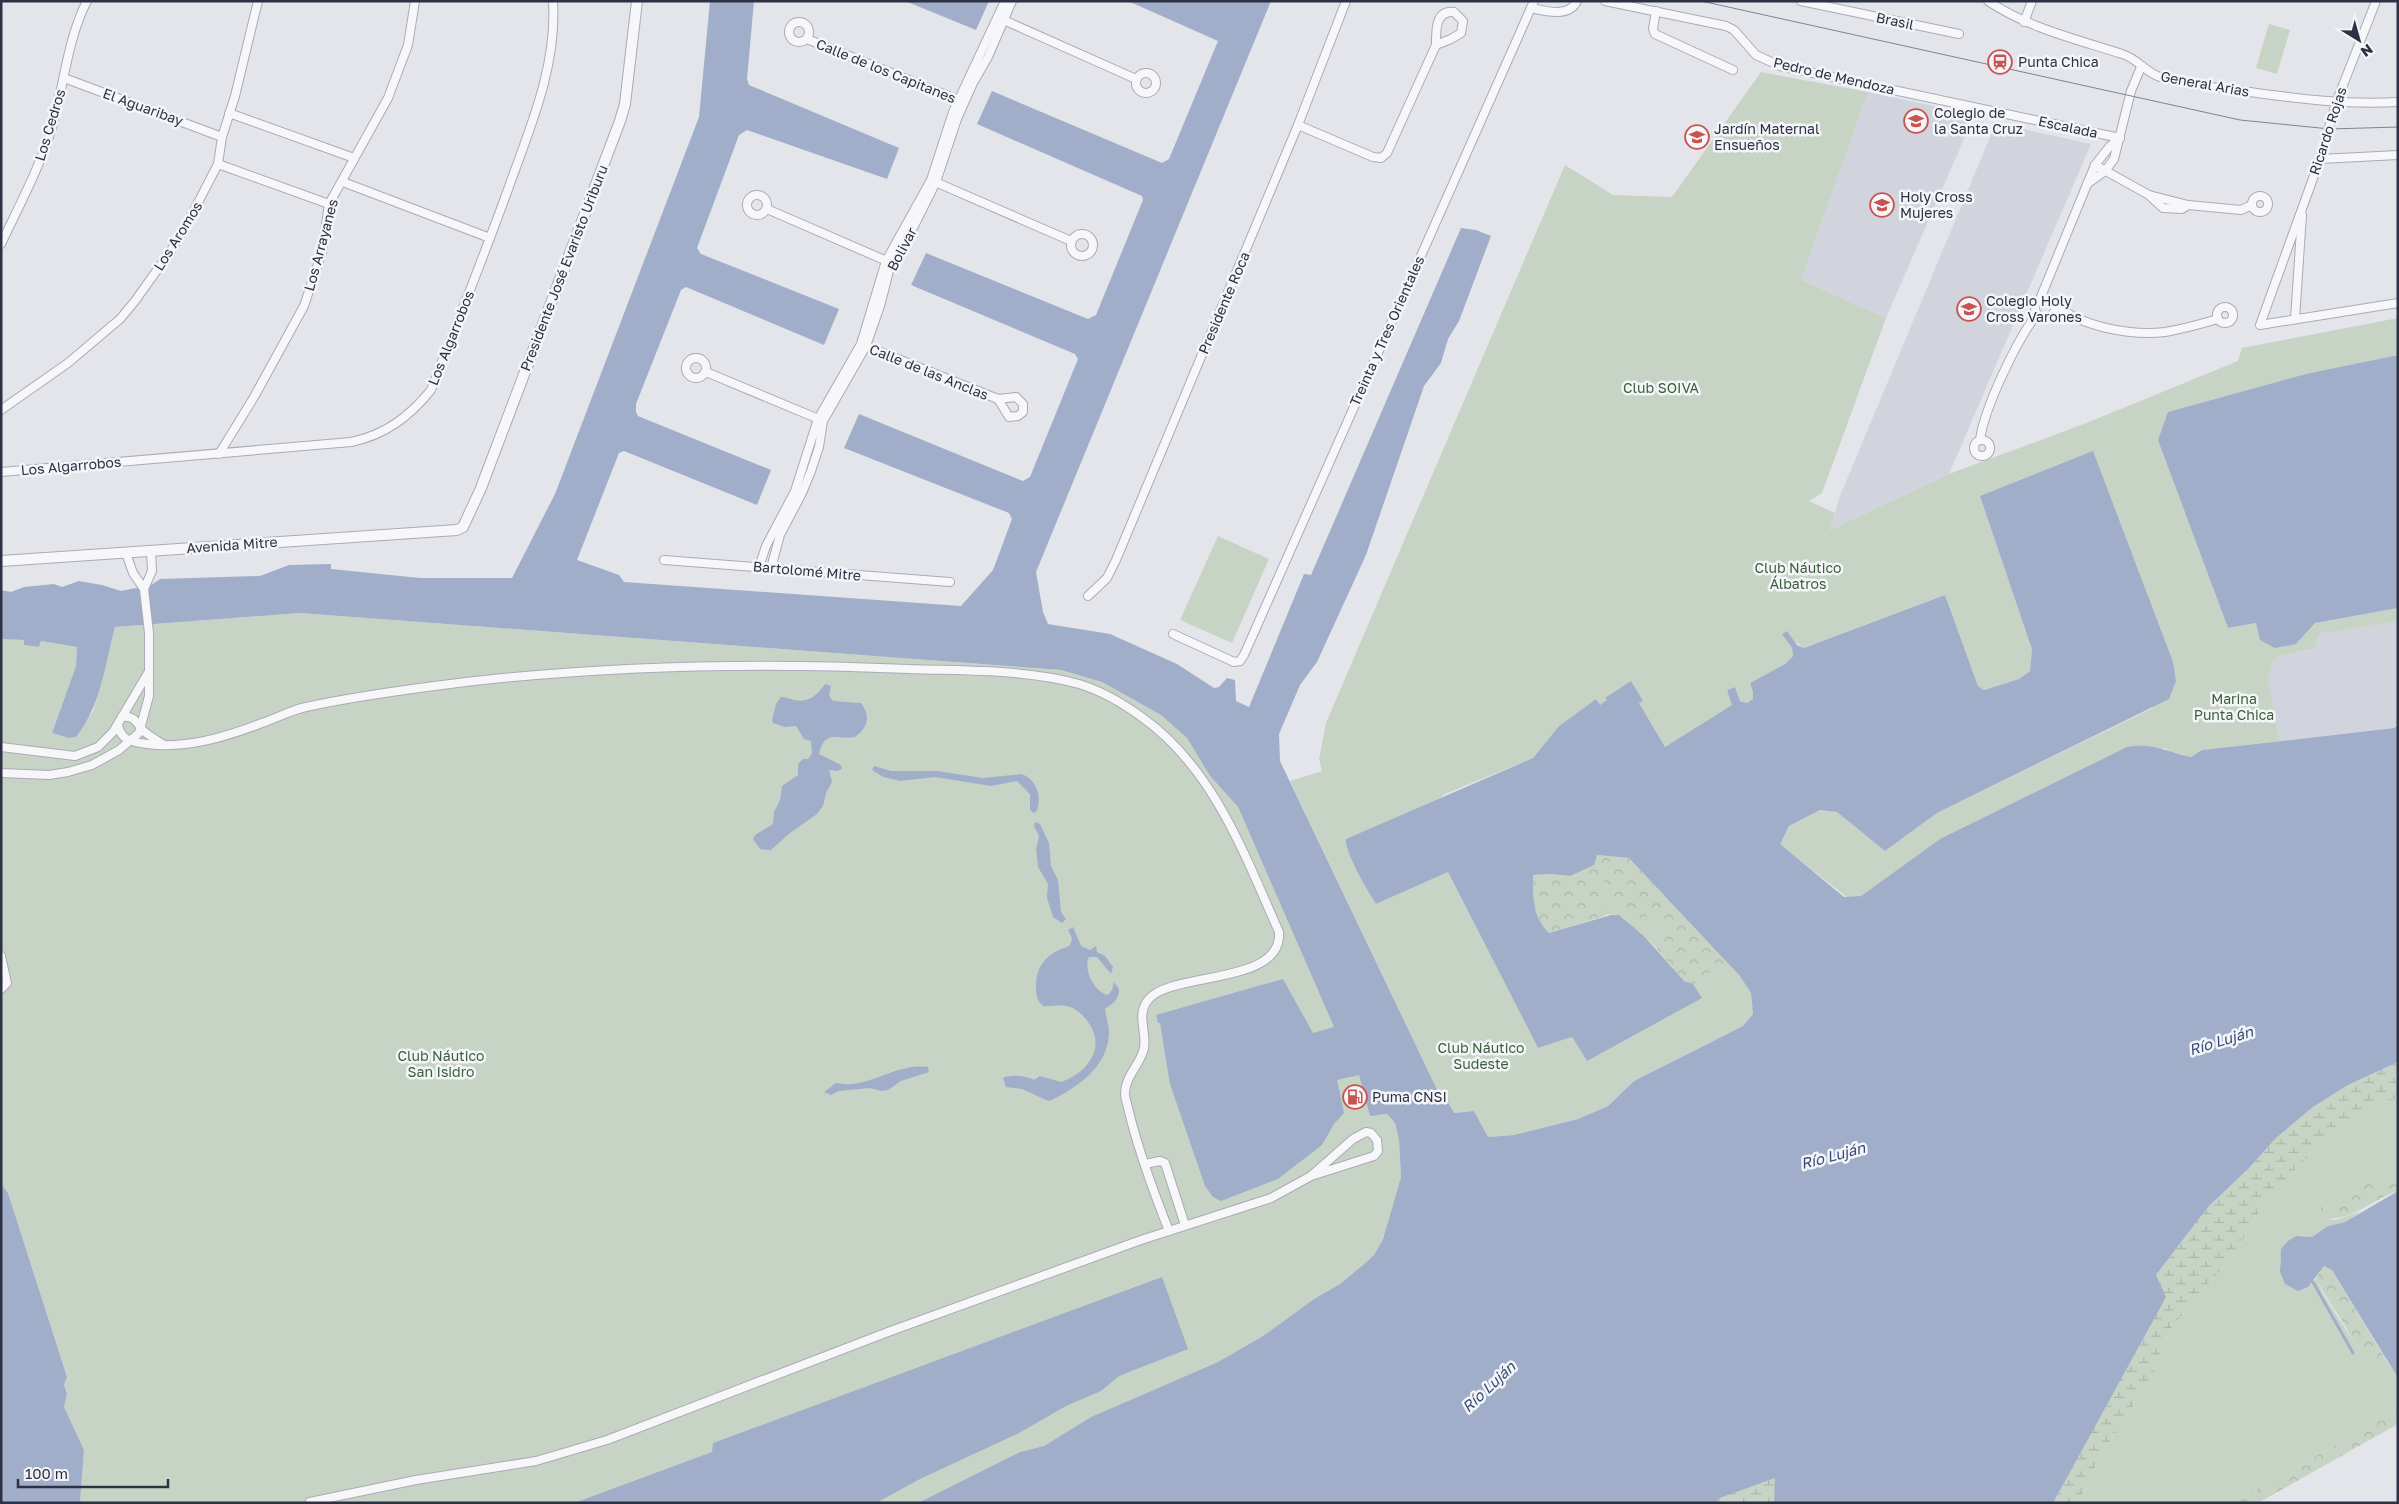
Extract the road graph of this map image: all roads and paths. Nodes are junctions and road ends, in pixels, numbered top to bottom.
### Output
1 (86, 1) edge
2 (258, 1) edge
3 (415, 1) edge
4 (553, 1) edge
5 (637, 1) edge
6 (1005, 1) edge
7 (1012, 1) edge
8 (1346, 1) edge
9 (1577, 1) edge
10 (1605, 1) edge
11 (1802, 1) edge
12 (1988, 1) edge
13 (2032, 1) edge
14 (2376, 1) edge
15 (1532, 5) edge
16 (1656, 11) junction
17 (1000, 19) junction
18 (2024, 22) junction
19 (1959, 34) dead end
20 (807, 39) dead end
21 (1436, 45) junction
22 (2141, 67) junction
23 (1733, 70) dead end
24 (64, 78) junction
25 (1136, 79) dead end
26 (961, 102) junction
27 (2398, 102) edge
28 (2336, 103) junction
29 (1987, 110) joint
30 (230, 113) junction
31 (1298, 125) junction
32 (222, 136) junction
33 (2120, 138) junction
34 (2398, 155) edge
35 (354, 158) junction
36 (2320, 159) junction
37 (218, 164) junction
38 (2095, 165) junction
39 (2105, 171) junction
40 (933, 181) junction
41 (343, 182) junction
42 (2086, 185) junction
43 (329, 204) junction
44 (2252, 205) dead end
45 (2303, 205) junction
46 (767, 209) dead end
47 (490, 238) junction
48 (1071, 241) dead end
49 (1, 244) edge
50 (888, 262) junction
51 (2048, 278) junction
52 (2040, 299) junction
53 (2054, 303) junction
54 (2398, 303) edge
55 (2037, 314) junction
56 (2218, 319) dead end
57 (2295, 319) junction
58 (864, 345) junction
59 (706, 372) dead end
60 (1009, 398) junction
61 (998, 399) junction
62 (1003, 409) junction
63 (1, 410) edge
64 (820, 420) junction
65 (1980, 440) dead end
66 (219, 454) junction
67 (1, 472) edge
68 (793, 504) junction
69 (463, 527) joint
70 (151, 551) junction
71 (126, 553) junction
72 (664, 560) dead end
73 (1, 561) edge
74 (759, 567) junction
75 (771, 568) junction
76 (950, 582) dead end
77 (144, 591) junction
78 (1088, 596) dead end
79 (1173, 634) dead end
80 (148, 673) junction
81 (120, 721) junction
82 (141, 728) junction
83 (130, 742) junction
84 (164, 745) junction
85 (1, 747) edge
86 (1, 773) edge
87 (1, 956) edge
88 (1, 989) edge
89 (1145, 1164) junction
90 (1311, 1176) junction
91 (1185, 1225) junction
92 (1169, 1231) junction
93 (310, 1502) edge

1 - 24 street, Los Cedros
2 - 30 street, Los Aromos
3 - 35 street, Los Arrayanes
4 - 47 street, Los Algarrobos
5 - 69 street, Presidente José Evaristo Uriburu
6 - 17 street, Bolivar
7 - 17 street, Bolivar
8 - 31 street, Presidente Roca
9 - 15 street
10 - 16 street, Pedro de Mendoza
11 - 19 street, Brasil
12 - 18 street, General Arias
13 - 18 street
14 - 28 street, Ricardo Rojas
15 - 79 street, Treinta y Tres Orientales
16 - 23 street
16 - 29 street, Pedro de Mendoza
17 - 25 street
17 - 26 street, Bolivar
18 - 22 street, General Arias
20 - 26 street, Calle de los Capitanes
21 - 21 street
21 - 31 street
22 - 28 street, General Arias
22 - 33 street
24 - 32 street, El Aguaribay
24 - 49 street, Los Cedros
26 - 40 street, Bolivar
27 - 28 street, General Arias
28 - 36 street, Ricardo Rojas
29 - 33 street, Escalada
30 - 32 street, Los Aromos
30 - 35 street
31 - 78 street, Presidente Roca
32 - 37 street, Los Aromos
33 - 38 street
33 - 39 street
34 - 36 street
35 - 41 street, Los Arrayanes
36 - 45 street, Ricardo Rojas
37 - 43 street
37 - 63 street, Los Aromos
38 - 39 street
38 - 42 street
39 - 42 street
39 - 44 street
40 - 48 street
40 - 50 street, Bolivar
41 - 43 street, Los Arrayanes
41 - 47 street
42 - 51 street
43 - 66 street, Los Arrayanes
45 - 57 street, Ricardo Rojas
45 - 57 street, Ricardo Rojas
46 - 50 street
47 - 66 street, Los Algarrobos
50 - 58 street, Bolivar
51 - 52 street
51 - 53 street
52 - 53 street
52 - 55 street
53 - 55 street
53 - 56 street
54 - 57 street
55 - 65 street
58 - 61 street, Calle de las Anclas
58 - 64 street, Bolivar
59 - 64 street
60 - 61 street, Calle de las Anclas
60 - 62 street, Calle de las Anclas
60 - 62 street, Calle de las Anclas
61 - 62 street, Calle de las Anclas
64 - 68 street, Bolivar
66 - 67 street, Los Algarrobos
68 - 74 street, Bolivar
68 - 75 street, Bolivar
69 - 70 street, Avenida Mitre
70 - 71 street, Avenida Mitre
70 - 77 street
71 - 73 street, Avenida Mitre
71 - 77 street
72 - 74 street, Bartolomé Mitre
74 - 75 street, Bartolomé Mitre
75 - 76 street, Bartolomé Mitre
77 - 80 street
80 - 81 street
80 - 82 street
81 - 82 street
81 - 83 street
81 - 85 street
82 - 83 street
82 - 84 street
83 - 84 street
83 - 86 street
84 - 89 street
87 - 88 street
89 - 91 street
89 - 92 street
90 - 90 street
90 - 91 street
91 - 92 street
92 - 93 street

